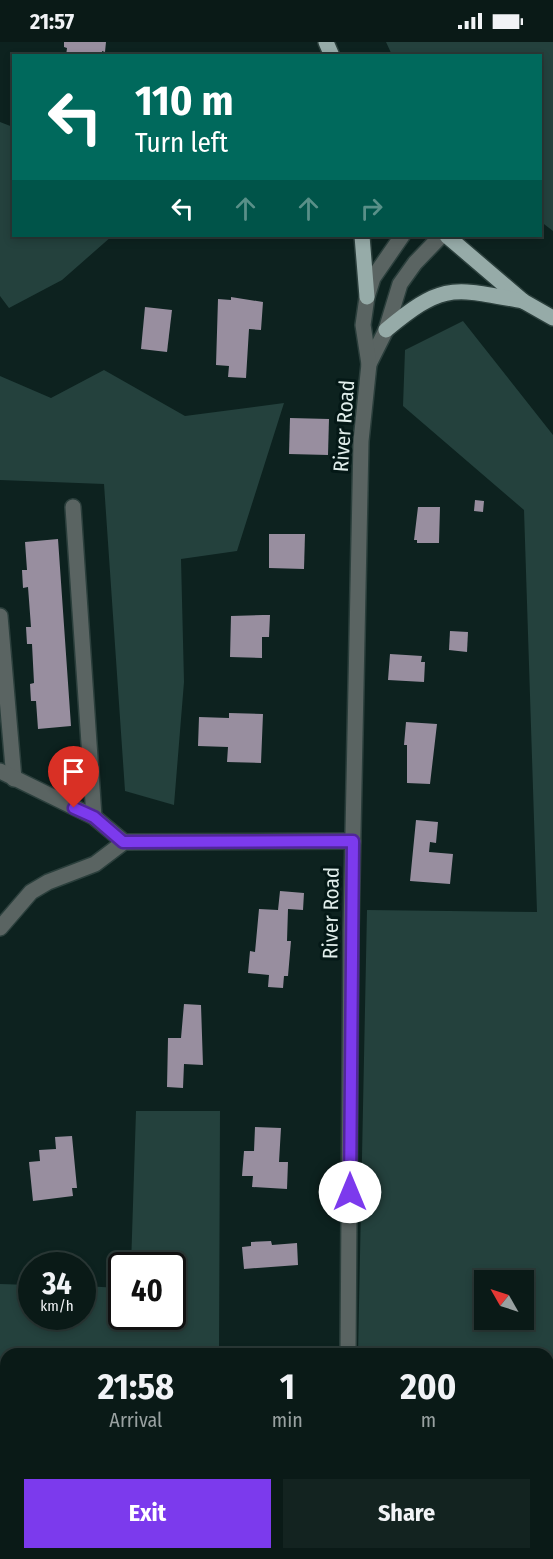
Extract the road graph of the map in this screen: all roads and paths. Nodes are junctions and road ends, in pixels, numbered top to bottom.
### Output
1 (362, 237) edge
2 (401, 237) edge
3 (440, 237) edge
4 (448, 237) edge
5 (367, 297) junction
6 (523, 301) junction
7 (553, 318) edge
8 (386, 330) junction
9 (369, 364) junction
10 (73, 507) dead end
11 (0, 616) edge
12 (7, 775) edge
13 (94, 817) junction
14 (353, 841) junction
15 (123, 842) junction
16 (0, 928) edge
17 (348, 1348) edge

1 - 5 main road
2 - 5 street
3 - 8 street
4 - 6 main road
5 - 9 street
6 - 7 main road
6 - 8 main road
8 - 9 street
9 - 14 street, River Road
10 - 13 street
11 - 12 street
12 - 13 street
13 - 15 street
14 - 15 street
14 - 17 street, River Road
15 - 16 street

